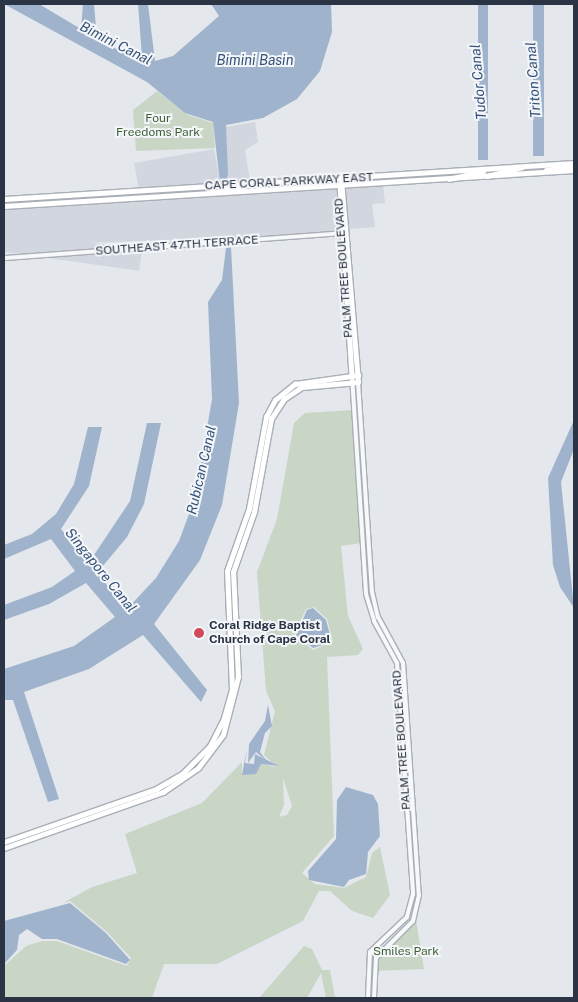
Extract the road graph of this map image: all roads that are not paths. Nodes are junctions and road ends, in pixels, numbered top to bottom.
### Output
1 (522, 167) junction
2 (574, 167) edge
3 (484, 170) junction
4 (486, 177) junction
5 (342, 179) junction
6 (449, 179) junction
7 (252, 184) junction
8 (342, 186) junction
9 (211, 194) junction
10 (4, 199) edge
11 (4, 206) edge
12 (347, 229) junction
13 (342, 235) junction
14 (4, 258) edge
15 (358, 375) junction
16 (352, 376) junction
17 (352, 382) junction
18 (358, 382) junction
19 (360, 401) junction
20 (354, 402) junction
21 (357, 445) junction
22 (362, 445) junction
23 (258, 474) junction
24 (359, 485) junction
25 (365, 485) junction
26 (252, 507) junction
27 (368, 525) junction
28 (362, 526) junction
29 (370, 568) junction
30 (365, 569) junction
31 (376, 611) junction
32 (371, 613) junction
33 (404, 673) junction
34 (398, 674) junction
35 (4, 842) edge
36 (4, 848) edge
37 (390, 932) junction
38 (394, 939) junction
39 (377, 943) junction
40 (383, 948) junction
41 (366, 972) junction
42 (372, 972) junction
43 (368, 998) edge
44 (374, 998) edge

1 - 2 main road, CAPE CORAL PARKWAY EAST
1 - 3 main road, CAPE CORAL PARKWAY EAST
1 - 4 main road
2 - 4 main road, CAPE CORAL PARKWAY EAST
3 - 5 main road, CAPE CORAL PARKWAY EAST
3 - 6 main road
4 - 6 main road, CAPE CORAL PARKWAY EAST
5 - 7 main road, CAPE CORAL PARKWAY EAST
5 - 8 main road, PALM TREE BOULEVARD
6 - 8 main road, CAPE CORAL PARKWAY EAST
7 - 9 main road
7 - 10 main road, CAPE CORAL PARKWAY EAST
8 - 9 main road, CAPE CORAL PARKWAY EAST
8 - 12 main road, PALM TREE BOULEVARD
8 - 13 main road, PALM TREE BOULEVARD
9 - 11 main road, CAPE CORAL PARKWAY EAST
12 - 13 street
12 - 15 main road, PALM TREE BOULEVARD
13 - 14 street, SOUTHEAST 47TH TERRACE
13 - 16 main road, PALM TREE BOULEVARD
15 - 16 main road
15 - 18 main road, PALM TREE BOULEVARD
16 - 17 street, PALM TREE BOULEVARD
16 - 23 main road
17 - 18 main road
17 - 20 street, PALM TREE BOULEVARD
17 - 23 main road
18 - 19 street, PALM TREE BOULEVARD
19 - 20 street
19 - 22 street, PALM TREE BOULEVARD
20 - 21 street, PALM TREE BOULEVARD
21 - 22 street
21 - 24 street, PALM TREE BOULEVARD
22 - 25 street, PALM TREE BOULEVARD
23 - 26 main road
24 - 25 street
24 - 28 street, PALM TREE BOULEVARD
25 - 27 street, PALM TREE BOULEVARD
26 - 35 main road
26 - 36 main road
27 - 28 street
27 - 29 street, PALM TREE BOULEVARD
28 - 30 street, PALM TREE BOULEVARD
29 - 30 street
29 - 31 street, PALM TREE BOULEVARD
30 - 32 street, PALM TREE BOULEVARD
31 - 32 street
31 - 33 street, PALM TREE BOULEVARD
32 - 34 street, PALM TREE BOULEVARD
33 - 34 street
33 - 38 street, PALM TREE BOULEVARD
34 - 37 street, PALM TREE BOULEVARD
37 - 38 street
37 - 39 street, PALM TREE BOULEVARD
38 - 40 street, PALM TREE BOULEVARD
39 - 40 street
39 - 41 street, PALM TREE BOULEVARD
40 - 42 street, PALM TREE BOULEVARD
41 - 42 street
41 - 43 street, PALM TREE BOULEVARD
42 - 44 street, PALM TREE BOULEVARD

